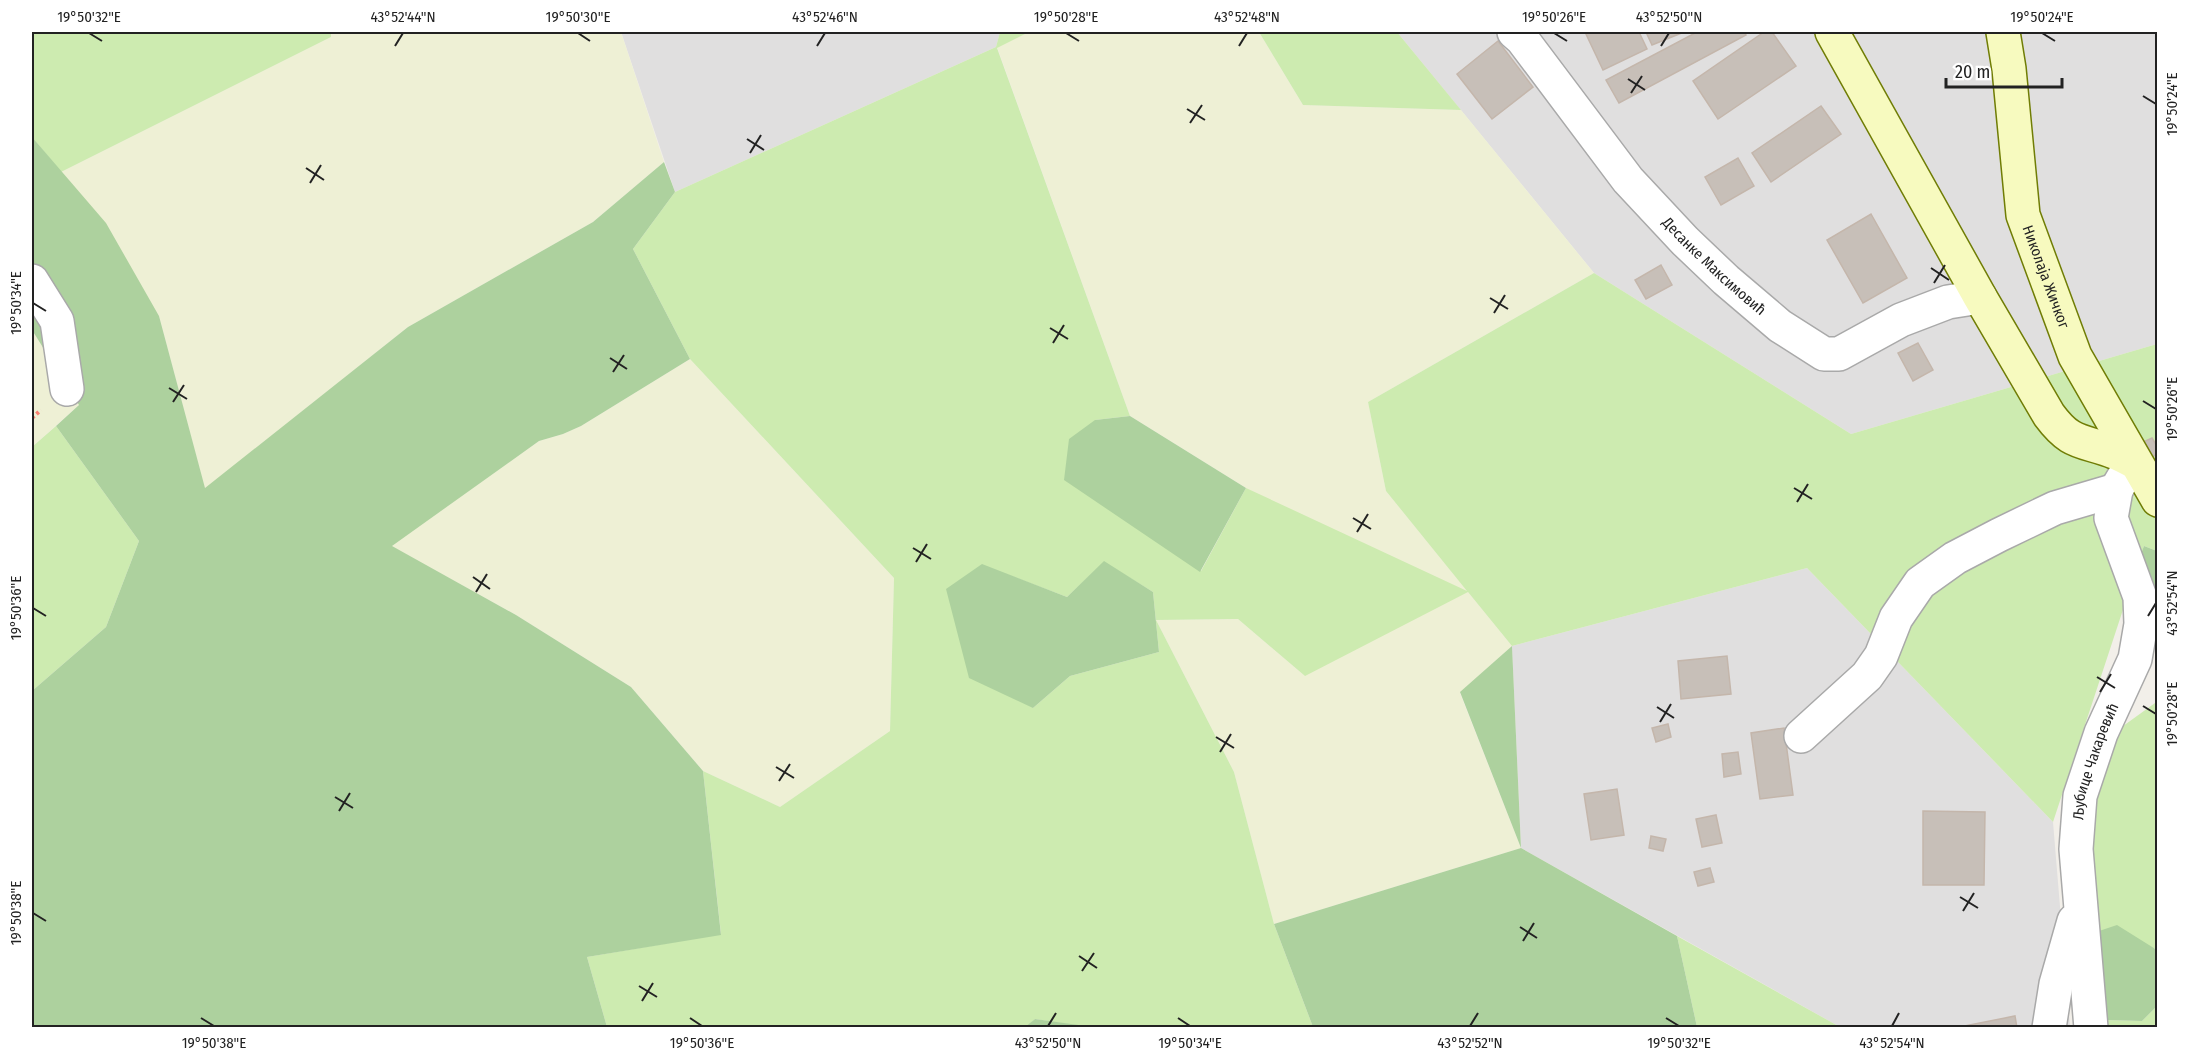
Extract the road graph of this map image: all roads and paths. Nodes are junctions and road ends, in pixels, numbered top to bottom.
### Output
1 (1514, 32) edge
2 (1832, 32) edge
3 (2003, 32) edge
4 (32, 281) edge
5 (1980, 297) junction
6 (67, 389) dead end
7 (2133, 461) junction
8 (2116, 490) junction
9 (2157, 497) edge
10 (1801, 736) dead end
11 (2080, 899) junction
12 (2049, 1028) edge
13 (2091, 1028) edge

1 - 5 street, Десанке Максимовић
2 - 5 street
3 - 7 street, Николаја Жичког
4 - 6 street
5 - 7 street
7 - 8 street, Љубице Чакаревић
7 - 9 street, Николаја Жичког
8 - 10 street
8 - 11 street, Љубице Чакаревић
11 - 12 street, Љубице Чакаревић
11 - 13 street, Љубице Чакаревић

